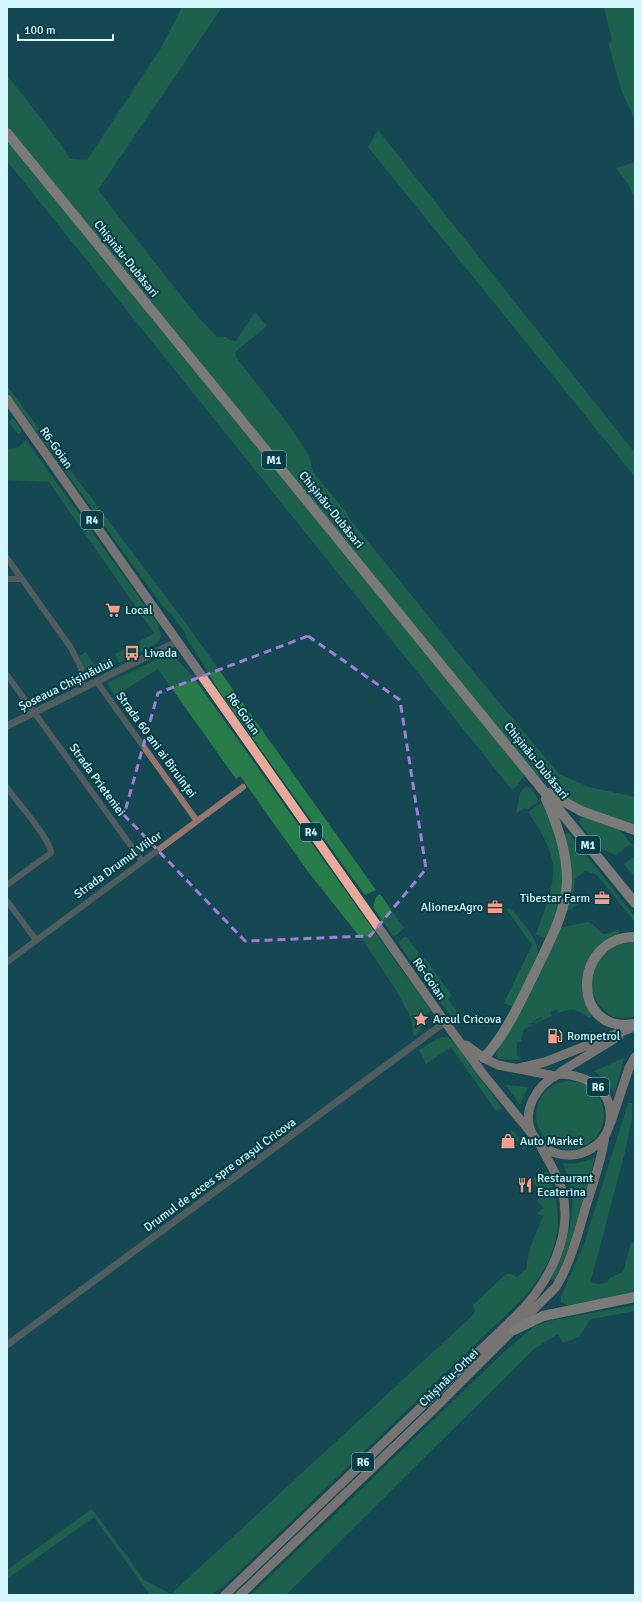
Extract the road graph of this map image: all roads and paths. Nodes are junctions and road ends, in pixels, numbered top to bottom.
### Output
1 (7, 133) edge
2 (7, 399) edge
3 (7, 558) edge
4 (7, 579) edge
5 (22, 580) junction
6 (178, 642) junction
7 (7, 675) edge
8 (97, 682) junction
9 (85, 687) junction
10 (35, 712) junction
11 (7, 726) edge
12 (243, 787) dead end
13 (540, 787) junction
14 (7, 788) edge
15 (197, 821) junction
16 (635, 830) edge
17 (142, 861) junction
18 (7, 885) edge
19 (7, 901) edge
20 (635, 903) edge
21 (635, 937) edge
22 (36, 940) junction
23 (7, 962) edge
24 (445, 1022) junction
25 (634, 1026) edge
26 (460, 1041) junction
27 (566, 1053) junction
28 (635, 1057) edge
29 (484, 1058) junction
30 (519, 1068) junction
31 (558, 1074) junction
32 (607, 1131) junction
33 (532, 1134) junction
34 (539, 1143) junction
35 (635, 1297) edge
36 (514, 1330) junction
37 (7, 1345) edge
38 (225, 1595) edge
39 (240, 1595) edge

1 - 13 highway, Chișinău-Dubăsari / M1
2 - 6 main road, R6-Goian / R4
3 - 5 street
4 - 5 street
5 - 9 street
6 - 8 street, Șoseaua Chișinăului
6 - 24 main road, R6-Goian / R4
7 - 10 street, Strada Prieteniei
8 - 9 street, Șoseaua Chișinăului
8 - 15 street, Strada 60 ani ai Biruinței
9 - 10 street, Șoseaua Chișinăului
10 - 11 street, Șoseaua Chișinăului
10 - 17 street, Strada Prieteniei
12 - 15 street, Strada Drumul Viilor
13 - 16 highway
13 - 20 highway, Chișinău-Dubăsari / M1
13 - 29 highway
14 - 18 street
15 - 17 street, Strada Drumul Viilor
17 - 22 street, Strada Drumul Viilor
19 - 22 street
21 - 25 highway
22 - 23 street, Strada Drumul Viilor
24 - 26 main road, R6-Goian / R4
24 - 37 street, Drumul de acces spre orașul Cricova
25 - 27 main road
25 - 31 main road, R6
26 - 29 main road, R6-Goian / R4
26 - 33 main road, R6-Goian / R4
27 - 30 main road
27 - 31 main road
28 - 32 main road, Chișinău-Orhei / R6
29 - 30 main road, R6-Goian / R4
30 - 31 main road, R6-Goian / R4
31 - 32 main road, R6
31 - 33 main road, R6
32 - 34 main road, R6
32 - 36 main road, Chișinău-Orhei / R6
33 - 34 main road, R6
34 - 38 main road, Chișinău-Orhei / R6
35 - 36 highway
36 - 39 main road, Chișinău-Orhei / R6

